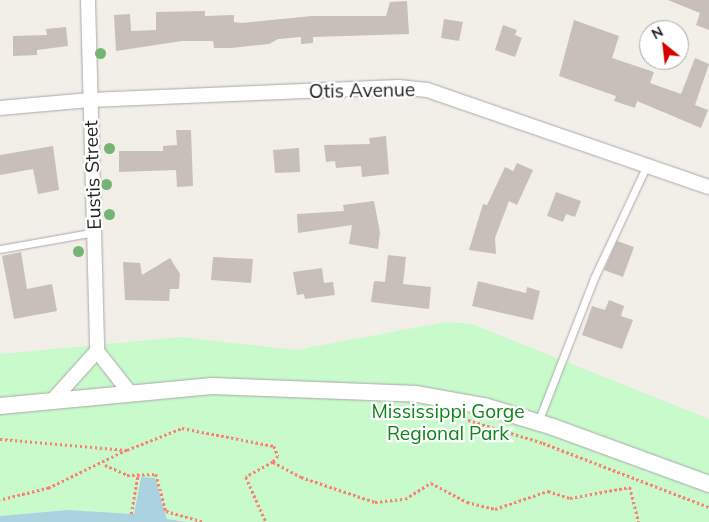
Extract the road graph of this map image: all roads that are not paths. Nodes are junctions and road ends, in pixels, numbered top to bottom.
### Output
1 (88, 0) edge
2 (90, 100) junction
3 (0, 108) edge
4 (647, 165) junction
5 (709, 187) edge
6 (95, 232) junction
7 (0, 249) edge
8 (97, 351) junction
9 (130, 393) junction
10 (52, 401) junction
11 (0, 406) edge
12 (538, 422) junction
13 (709, 484) edge

1 - 2 street, Eustis Street
2 - 3 street, Otis Avenue
2 - 4 street, Otis Avenue
2 - 6 street, Eustis Street
4 - 5 street, Otis Avenue
4 - 12 lane
6 - 7 lane
6 - 8 street, Eustis Street
8 - 9 street
8 - 10 street
9 - 10 street
9 - 12 street
10 - 11 street
12 - 13 street

